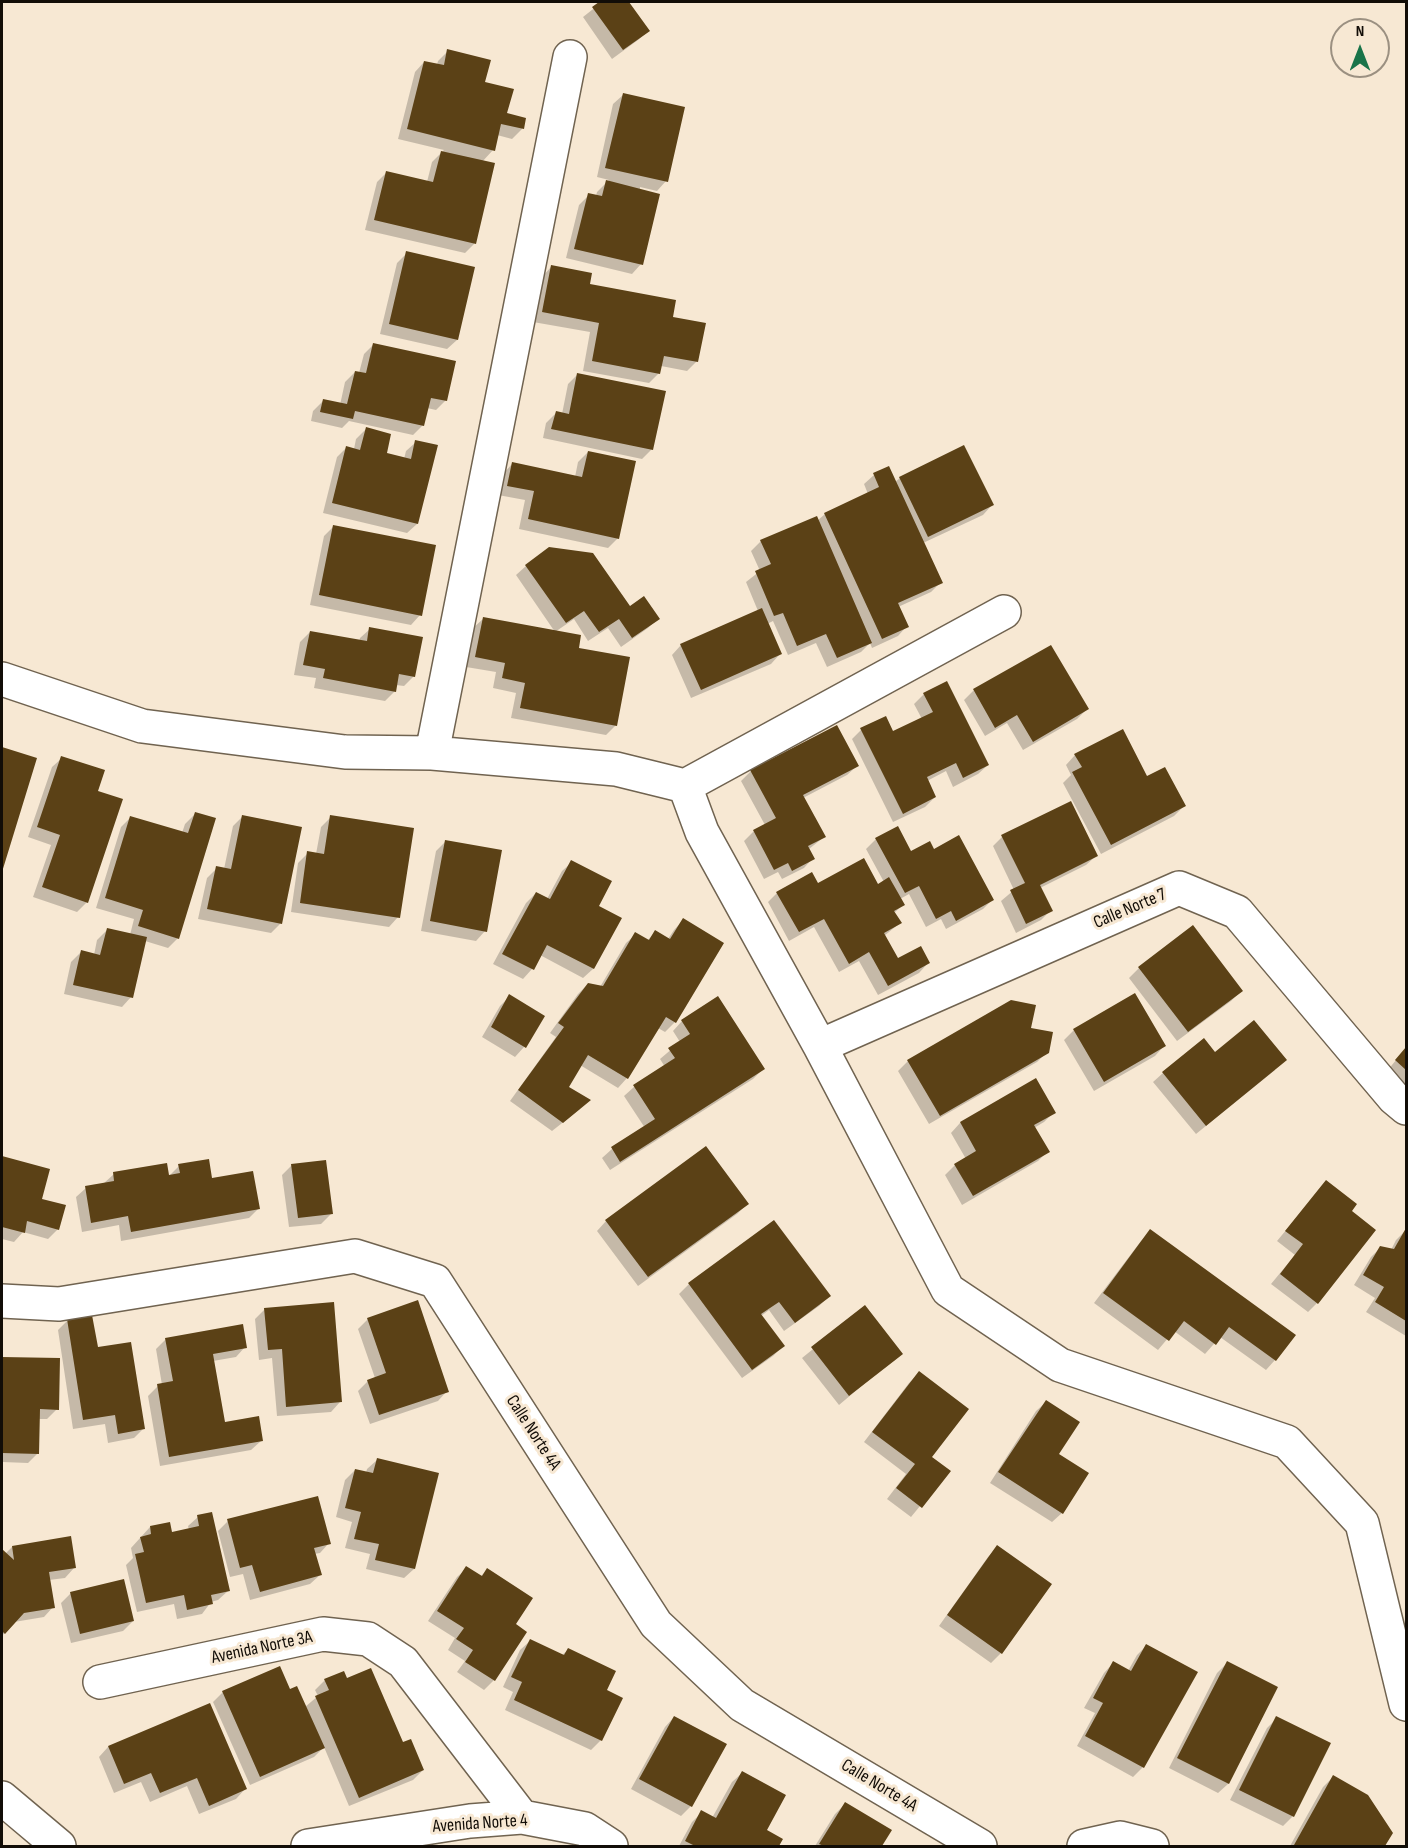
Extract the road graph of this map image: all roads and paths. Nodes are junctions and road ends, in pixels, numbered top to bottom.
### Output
1 (570, 57) dead end
2 (1004, 612) dead end
3 (2, 679) edge
4 (432, 753) junction
5 (685, 786) junction
6 (820, 1046) junction
7 (1407, 1108) edge
8 (2, 1301) edge
9 (100, 1682) dead end
10 (1407, 1704) edge
11 (2, 1798) edge
12 (522, 1817) junction
13 (59, 1846) edge
14 (308, 1846) edge
15 (611, 1846) edge
16 (980, 1846) edge
17 (1084, 1846) edge
18 (1152, 1846) edge

1 - 4 street
2 - 5 street
3 - 4 street
4 - 5 street
5 - 6 street
6 - 7 street, Calle Norte 7
6 - 10 street
8 - 16 street, Calle Norte 4A
9 - 12 street, Avenida Norte 3A
11 - 13 street
12 - 14 street, Avenida Norte 4
12 - 15 street, Avenida Norte 4
17 - 18 street

